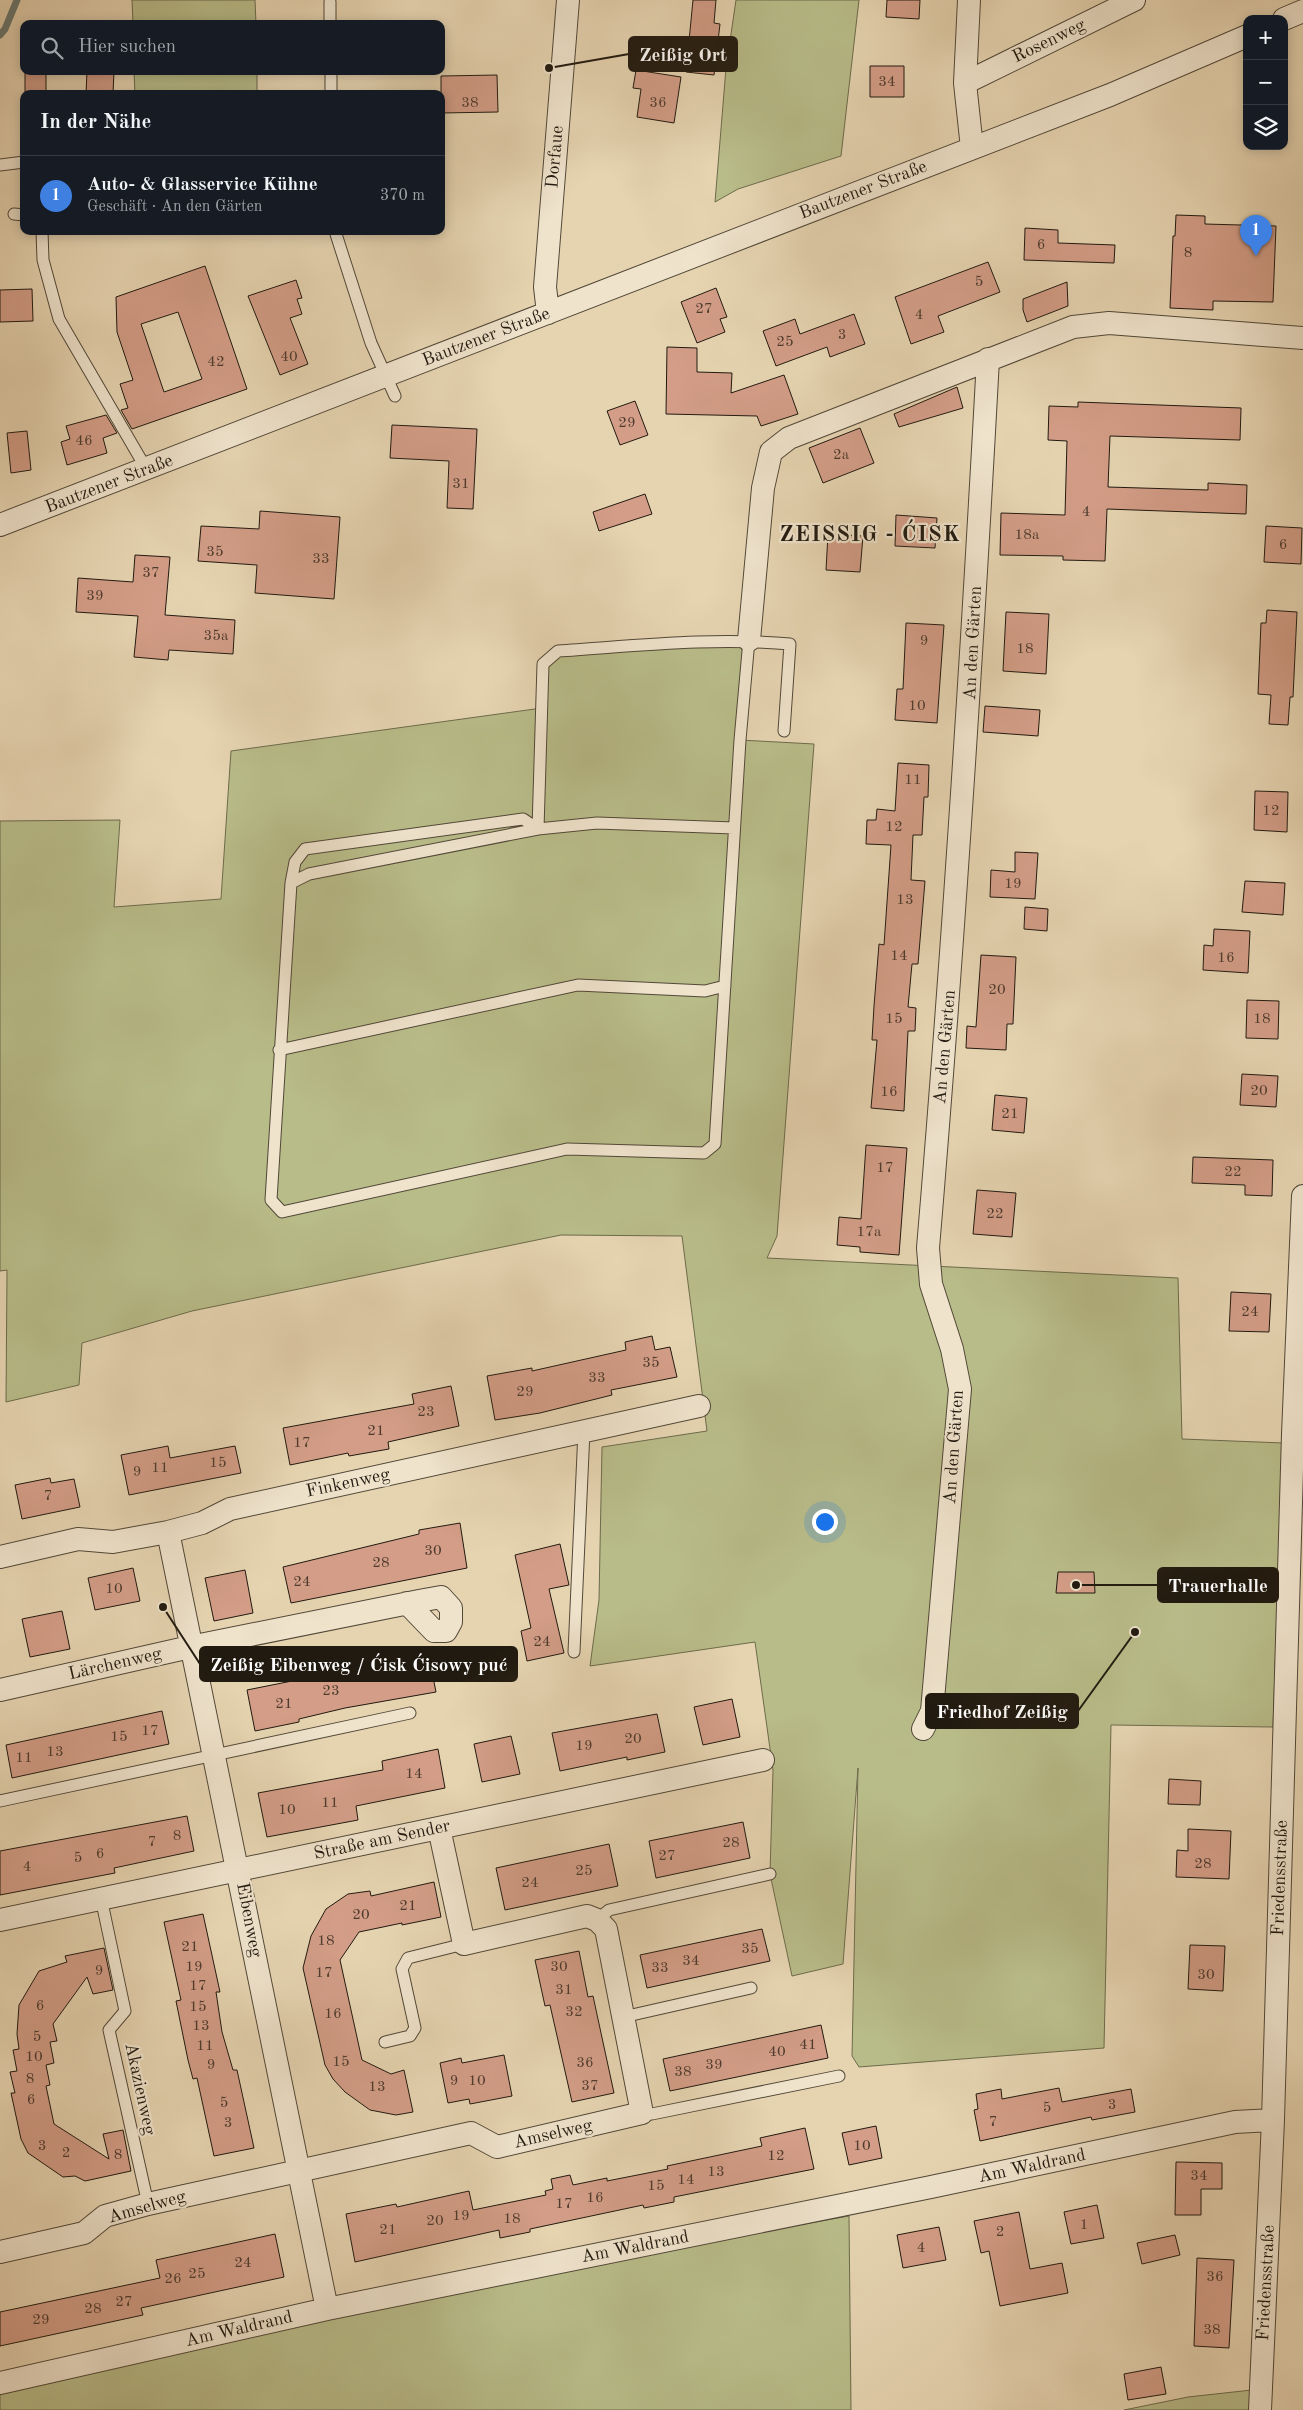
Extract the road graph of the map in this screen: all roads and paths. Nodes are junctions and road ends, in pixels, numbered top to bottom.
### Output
1 (568, 0) edge
2 (969, 0) edge
3 (1134, 0) edge
4 (330, 2) dead end
5 (1303, 11) edge
6 (1288, 17) edge
7 (330, 20) edge
8 (1243, 38) edge
9 (331, 75) edge
10 (965, 83) junction
11 (330, 90) edge
12 (972, 148) junction
13 (20, 162) edge
14 (0, 165) edge
15 (42, 235) edge
16 (336, 235) edge
17 (548, 313) junction
18 (1303, 338) edge
19 (988, 360) junction
20 (385, 376) junction
21 (395, 396) dead end
22 (147, 470) junction
23 (0, 525) edge
24 (749, 640) junction
25 (784, 731) dead end
26 (734, 828) junction
27 (538, 829) junction
28 (292, 883) junction
29 (726, 986) junction
30 (279, 1050) junction
31 (1303, 1196) edge
32 (699, 1406) dead end
33 (584, 1432) junction
34 (168, 1532) junction
35 (0, 1557) edge
36 (406, 1603) dead end
37 (190, 1647) junction
38 (574, 1652) dead end
39 (0, 1690) edge
40 (410, 1713) dead end
41 (923, 1728) dead end
42 (214, 1755) junction
43 (763, 1760) dead end
44 (0, 1801) edge
45 (439, 1828) junction
46 (239, 1870) junction
47 (770, 1874) dead end
48 (101, 1898) junction
49 (0, 1920) edge
50 (597, 1920) junction
51 (464, 1944) junction
52 (751, 1988) dead end
53 (623, 2017) junction
54 (385, 2042) dead end
55 (839, 2076) dead end
56 (642, 2113) junction
57 (1273, 2120) junction
58 (299, 2169) junction
59 (148, 2204) junction
60 (0, 2252) edge
61 (327, 2309) junction
62 (0, 2384) edge
63 (1260, 2410) edge

1 - 17 street, Dorfaue
2 - 10 street
3 - 10 street, Rosenweg
4 - 7 lane
5 - 6 street
8 - 12 street, Bautzener Straße
9 - 11 lane
10 - 12 street
12 - 17 street, Bautzener Straße
13 - 14 lane
15 - 22 lane
16 - 20 lane
17 - 20 street, Bautzener Straße
18 - 19 street
19 - 24 street
19 - 41 street, An den Gärten
20 - 21 lane
20 - 22 street, Bautzener Straße
22 - 23 street, Bautzener Straße
24 - 25 lane
24 - 26 lane
24 - 27 lane
26 - 27 lane
26 - 29 lane
27 - 28 lane
27 - 28 lane
28 - 30 lane
29 - 30 lane
29 - 30 lane
31 - 57 street, Friedensstraße
32 - 33 street, Finkenweg
33 - 34 street, Finkenweg
33 - 38 lane
34 - 35 street, Finkenweg
34 - 37 street, Eibenweg
36 - 37 street, Lärchenweg
37 - 39 street, Lärchenweg
37 - 42 street, Eibenweg
40 - 42 lane
42 - 44 lane
42 - 46 street, Eibenweg
43 - 45 street, Straße am Sender
45 - 46 street, Straße am Sender
45 - 51 street
46 - 48 street, Straße am Sender
46 - 58 street, Eibenweg
47 - 50 lane
48 - 49 street, Straße am Sender
48 - 59 lane, Akazienweg
50 - 51 street
50 - 53 street
51 - 54 lane
52 - 53 lane
53 - 56 street
55 - 56 lane
56 - 58 street, Amselweg
57 - 61 street, Am Waldrand
57 - 63 street, Friedensstraße
58 - 59 street, Amselweg
58 - 61 street, Eibenweg
59 - 60 street, Amselweg
61 - 62 street, Am Waldrand

